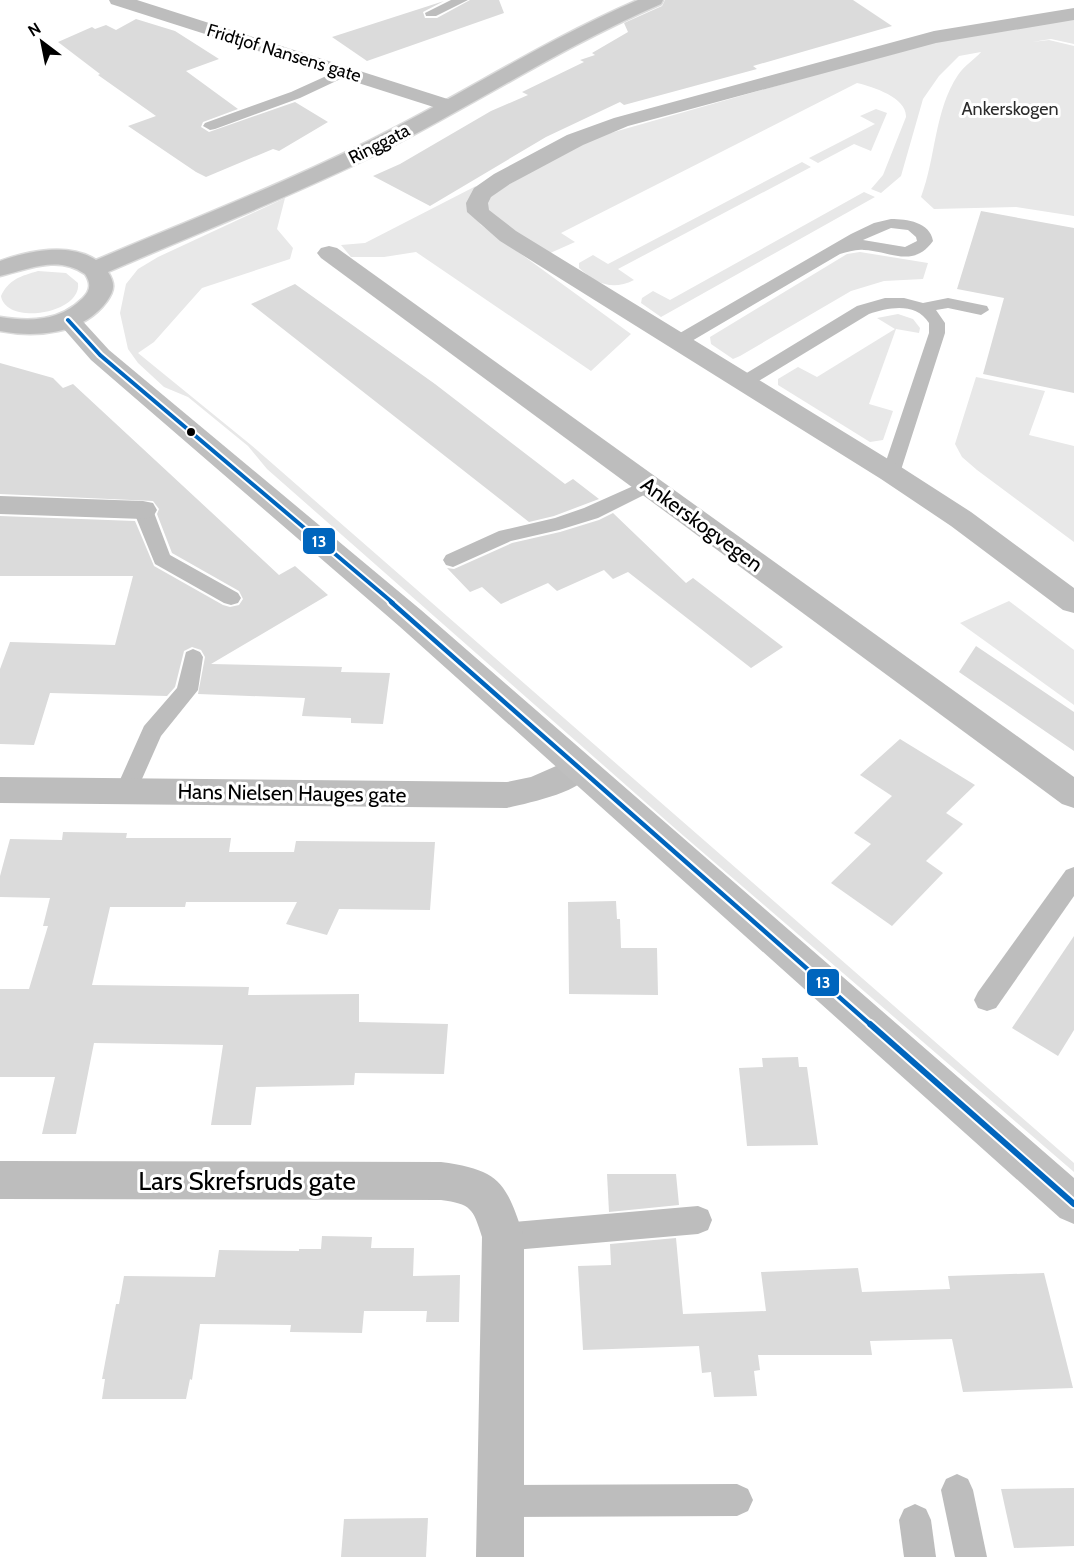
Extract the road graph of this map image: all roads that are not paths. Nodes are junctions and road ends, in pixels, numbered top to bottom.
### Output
1 (118, 0) edge
2 (170, 0) edge
3 (462, 0) edge
4 (654, 0) edge
5 (140, 8) junction
6 (431, 13) dead end
7 (1074, 14) edge
8 (344, 72) junction
9 (450, 106) junction
10 (210, 126) dead end
11 (836, 250) dead end
12 (329, 253) dead end
13 (0, 268) edge
14 (94, 269) junction
15 (922, 308) junction
16 (981, 310) dead end
17 (68, 320) junction
18 (0, 324) edge
19 (679, 341) junction
20 (746, 381) junction
21 (891, 473) junction
22 (649, 485) junction
23 (0, 505) edge
24 (143, 510) joint
25 (453, 560) dead end
26 (231, 598) dead end
27 (1074, 603) edge
28 (193, 657) dead end
29 (579, 769) junction
30 (0, 790) edge
31 (126, 791) junction
32 (1074, 795) edge
33 (1074, 877) edge
34 (987, 1000) dead end
35 (0, 1180) edge
36 (1074, 1204) edge
37 (497, 1217) junction
38 (698, 1221) dead end
39 (957, 1490) dead end
40 (737, 1500) dead end
41 (501, 1501) junction
42 (915, 1520) dead end
43 (500, 1557) edge
44 (920, 1557) edge
45 (971, 1557) edge

1 - 5 street, Fridtjof Nansens gate
2 - 5 street
3 - 6 lane
4 - 9 street, Ringgata
5 - 8 street, Fridtjof Nansens gate
7 - 19 street
8 - 9 street, Fridtjof Nansens gate
8 - 10 lane
9 - 14 street, Ringgata
11 - 19 lane
12 - 22 street, Ankerskogvegen
13 - 14 street
14 - 17 street
15 - 16 lane
15 - 20 lane
15 - 21 lane
17 - 18 street
17 - 29 main road
19 - 20 street
20 - 21 street
21 - 27 street
22 - 25 lane
22 - 32 street, Ankerskogvegen
23 - 24 street
24 - 26 lane
28 - 31 lane
29 - 31 street, Hans Nielsen Hauges gate
29 - 36 main road
30 - 31 street, Hans Nielsen Hauges gate
33 - 34 lane
35 - 37 street, Lars Skrefsruds gate
37 - 38 lane
37 - 41 street
39 - 45 lane
40 - 41 lane
41 - 43 street
42 - 44 lane

